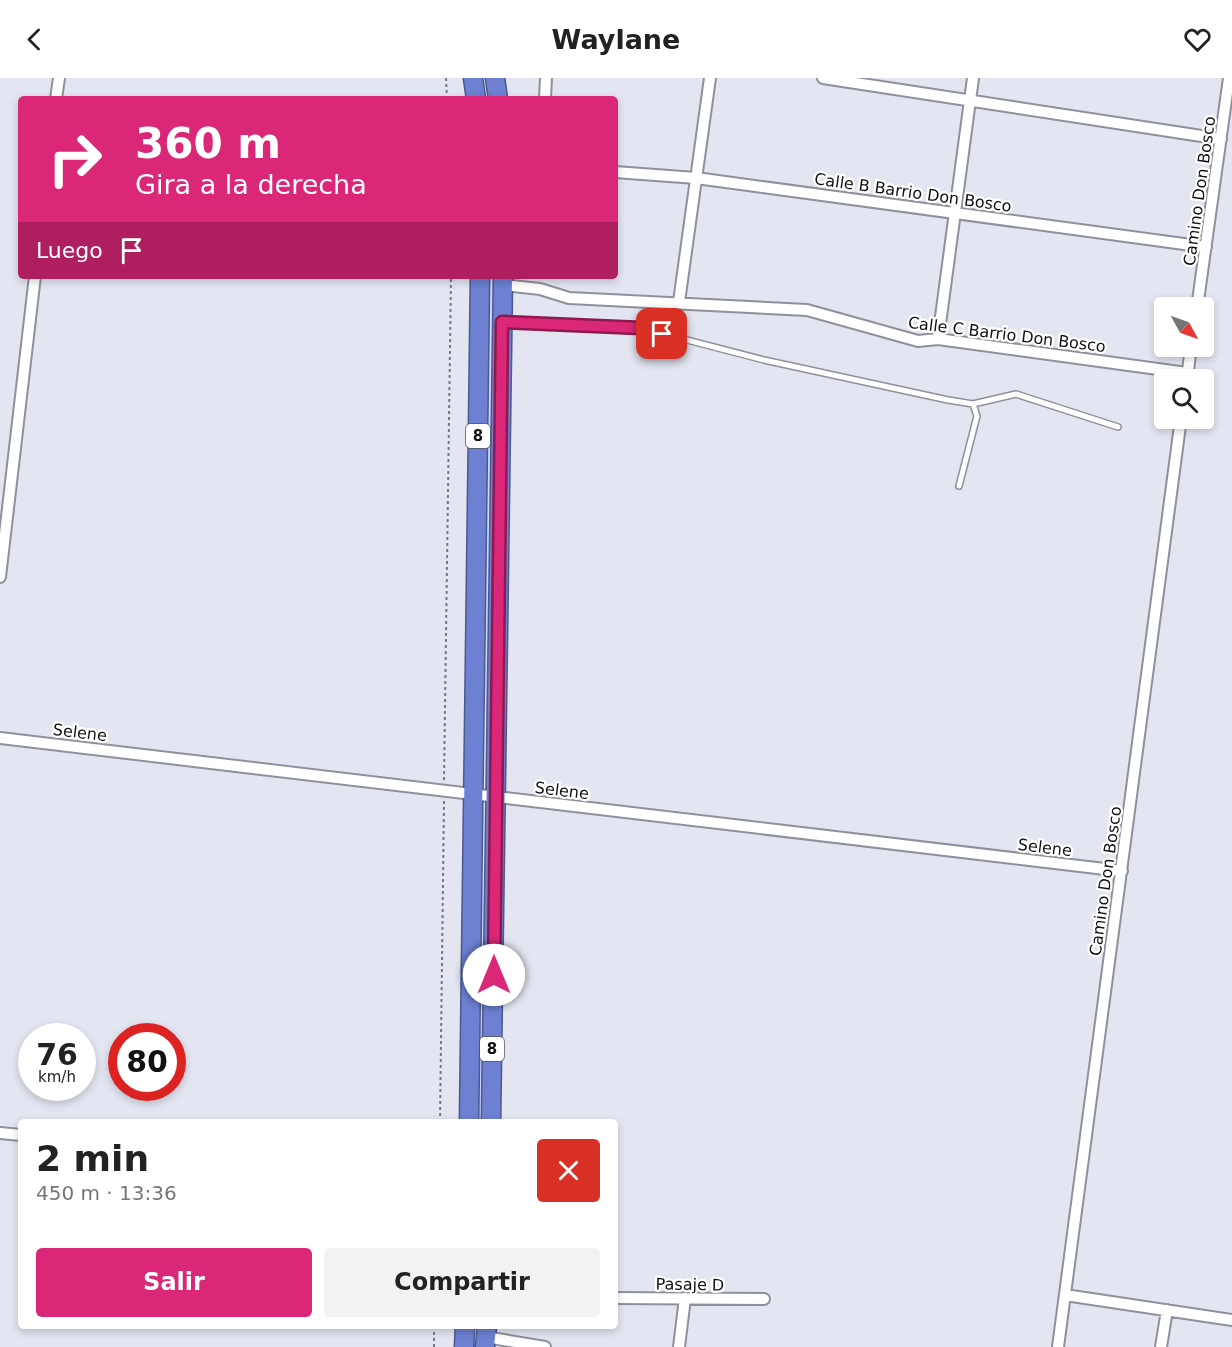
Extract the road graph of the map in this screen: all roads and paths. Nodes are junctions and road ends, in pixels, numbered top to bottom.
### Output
1 (59, 78) edge
2 (446, 78) edge
3 (473, 78) edge
4 (495, 78) edge
5 (546, 78) edge
6 (710, 78) edge
7 (823, 78) edge
8 (973, 78) edge
9 (1229, 78) edge
10 (56, 96) edge
11 (447, 96) edge
12 (476, 96) edge
13 (498, 96) edge
14 (545, 96) edge
15 (969, 100) junction
16 (1221, 139) junction
17 (618, 172) edge
18 (696, 178) junction
19 (954, 213) junction
20 (1206, 247) junction
21 (35, 279) edge
22 (451, 279) edge
23 (480, 279) edge
24 (540, 279) edge
25 (503, 280) edge
26 (540, 289) junction
27 (1199, 297) edge
28 (679, 302) junction
29 (502, 322) junction
30 (938, 339) junction
31 (1154, 371) edge
32 (973, 404) junction
33 (1118, 427) dead end
34 (1180, 429) edge
35 (959, 486) dead end
36 (0, 577) edge
37 (0, 738) edge
38 (444, 789) junction
39 (473, 792) junction
40 (495, 797) junction
41 (1122, 871) junction
42 (440, 1119) edge
43 (469, 1119) edge
44 (491, 1119) edge
45 (0, 1133) edge
46 (18, 1135) edge
47 (1065, 1295) junction
48 (618, 1298) edge
49 (685, 1298) junction
50 (764, 1299) dead end
51 (1167, 1310) junction
52 (1232, 1320) edge
53 (434, 1329) edge
54 (465, 1329) edge
55 (486, 1337) edge
56 (434, 1347) edge
57 (464, 1347) edge
58 (545, 1347) edge
59 (679, 1347) edge
60 (1058, 1347) edge
61 (1161, 1347) edge

1 - 10 street
2 - 11 path
3 - 12 highway
4 - 13 highway
5 - 14 street
6 - 18 street
7 - 15 street
8 - 15 street
9 - 16 street, Camino Don Bosco
15 - 16 street
15 - 19 street
16 - 20 street, Camino Don Bosco
17 - 18 street, Calle B Barrio Don Bosco
18 - 19 street, Calle B Barrio Don Bosco
18 - 28 street
19 - 20 street, Calle B Barrio Don Bosco
19 - 30 street
20 - 27 street, Camino Don Bosco
21 - 36 street
22 - 38 path
23 - 39 highway, 8
24 - 26 street
25 - 26 street, Calle C Barrio Don Bosco
25 - 29 highway, 8
26 - 28 street, Calle C Barrio Don Bosco
28 - 30 street, Calle C Barrio Don Bosco
29 - 32 lane
29 - 40 highway, 8
30 - 31 street, Calle C Barrio Don Bosco
32 - 33 lane
32 - 35 lane
34 - 41 street, Camino Don Bosco
37 - 38 street, Selene
38 - 39 street, Selene
38 - 42 path
39 - 40 street, Selene
39 - 43 highway, 8
40 - 41 street, Selene
40 - 44 highway, 8
41 - 47 street, Camino Don Bosco
45 - 46 street
47 - 51 street
47 - 60 street, Camino Don Bosco
48 - 49 street, Pasaje D
49 - 50 street, Pasaje D
49 - 59 street
51 - 52 street
51 - 61 street
53 - 56 path
54 - 57 highway
55 - 58 street

